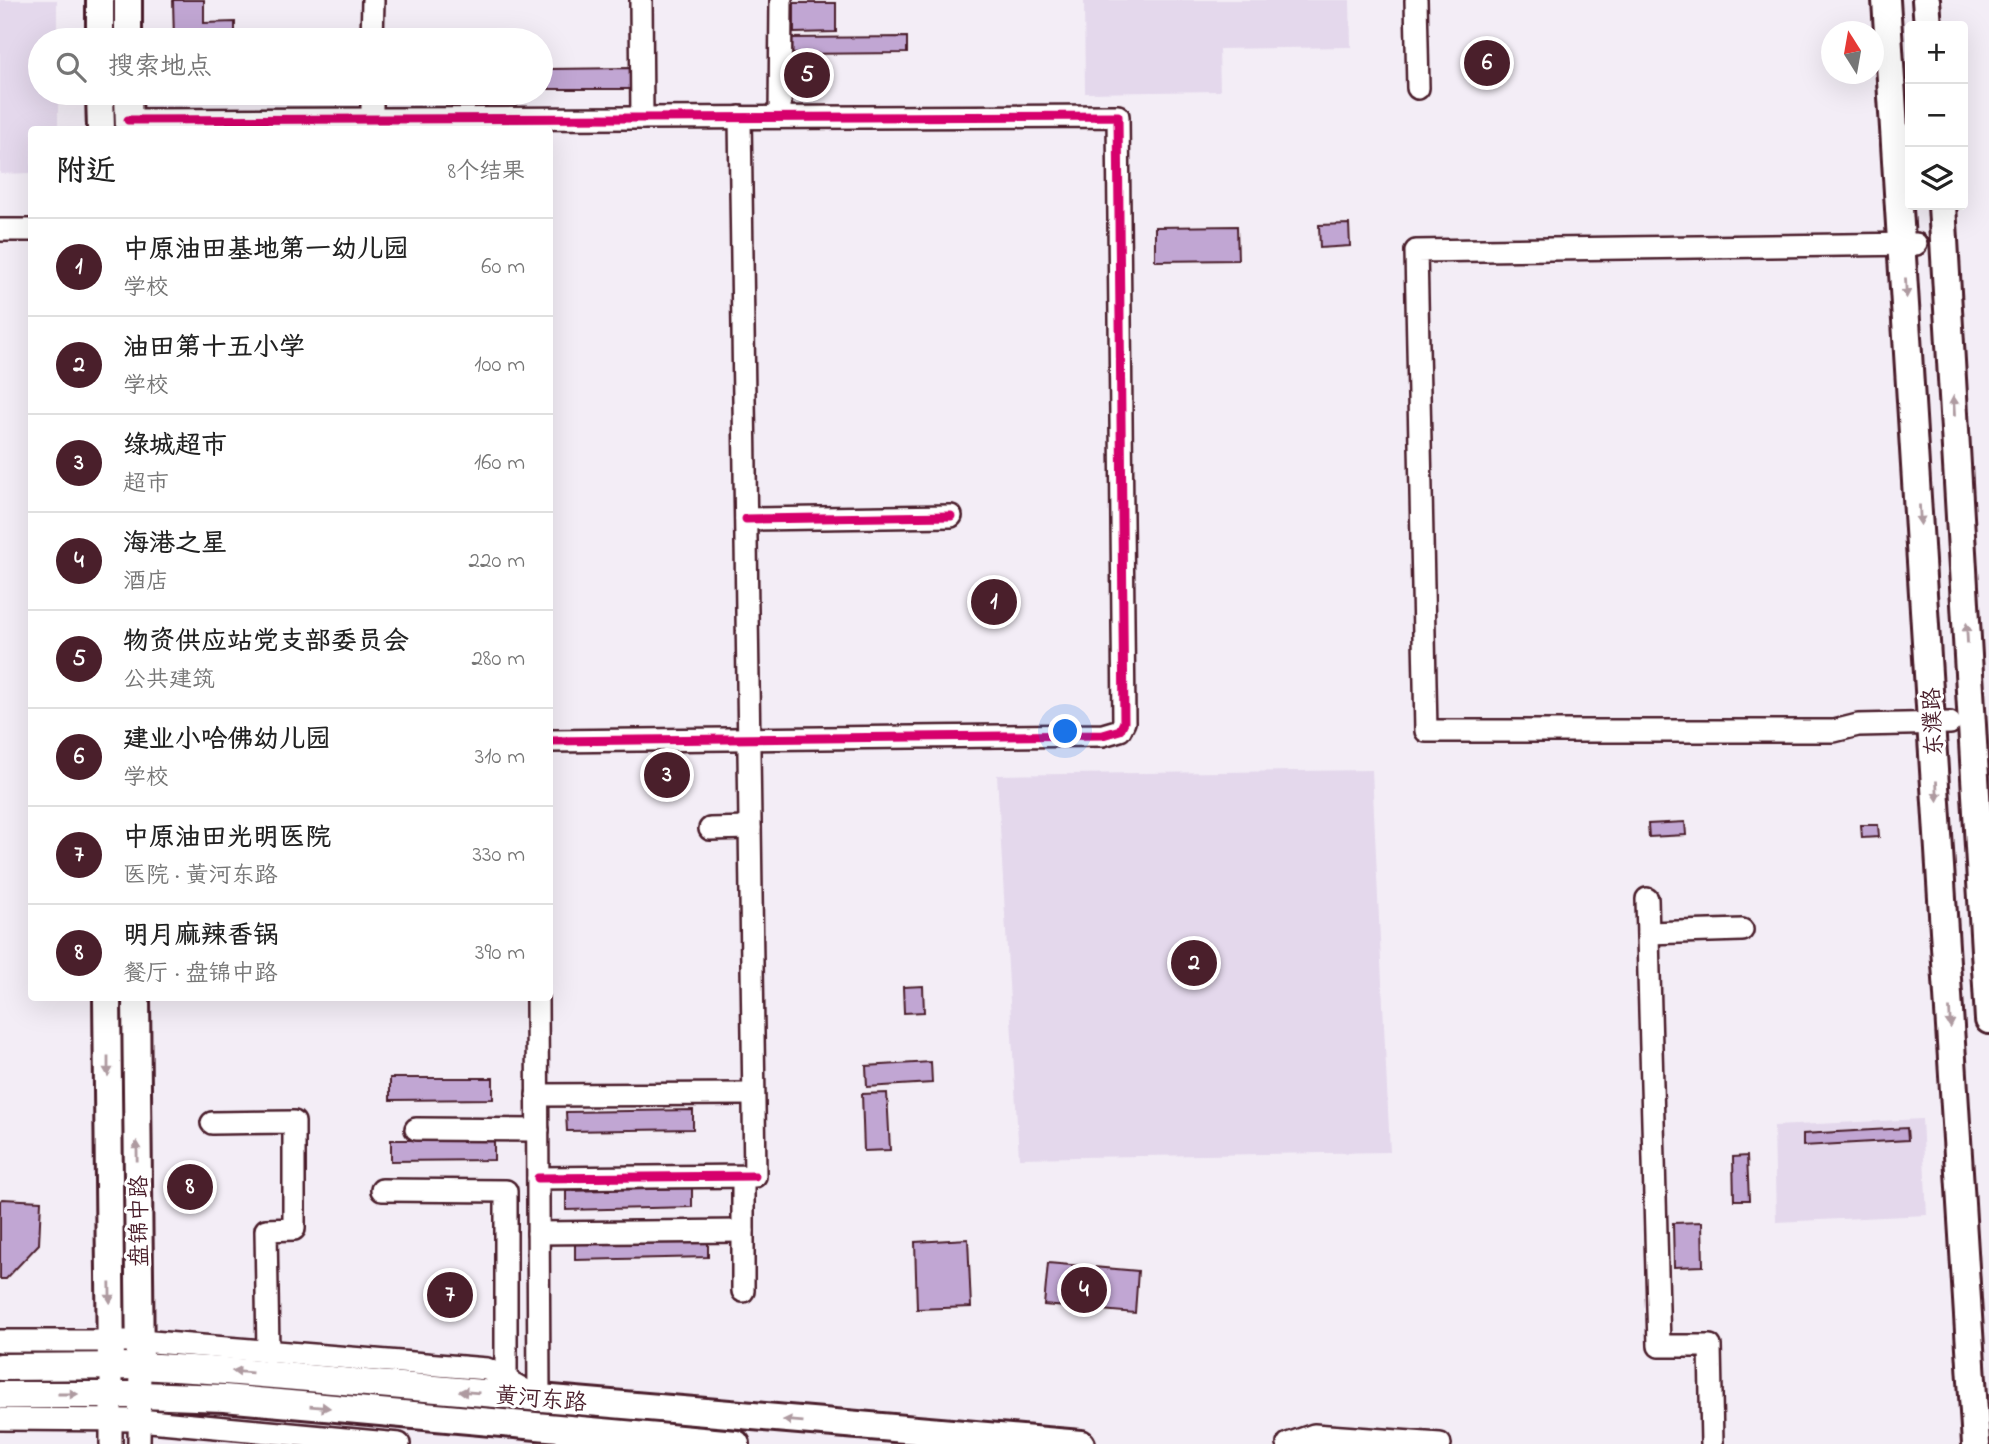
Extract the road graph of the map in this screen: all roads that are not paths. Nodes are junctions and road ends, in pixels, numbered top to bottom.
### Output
1 (100, 0) edge
2 (128, 0) edge
3 (373, 0) edge
4 (641, 0) edge
5 (781, 0) edge
6 (1416, 0) edge
7 (1886, 0) edge
8 (1926, 0) edge
9 (1928, 21) edge
10 (100, 28) edge
11 (128, 28) edge
12 (372, 28) edge
13 (1418, 88) dead end
14 (100, 105) edge
15 (128, 105) edge
16 (372, 105) edge
17 (740, 117) junction
18 (780, 117) junction
19 (642, 118) junction
20 (372, 119) junction
21 (531, 124) edge
22 (129, 125) edge
23 (101, 126) edge
24 (1942, 210) edge
25 (0, 230) edge
26 (28, 230) edge
27 (1910, 244) junction
28 (951, 516) dead end
29 (746, 519) junction
30 (1950, 723) dead end
31 (749, 740) junction
32 (553, 741) edge
33 (750, 828) junction
34 (710, 829) dead end
35 (1647, 899) dead end
36 (1742, 930) dead end
37 (1648, 933) junction
38 (107, 1001) edge
39 (136, 1001) edge
40 (537, 1001) edge
41 (1989, 1020) edge
42 (754, 1094) junction
43 (537, 1095) junction
44 (212, 1123) dead end
45 (416, 1129) dead end
46 (538, 1130) junction
47 (749, 1177) junction
48 (538, 1178) junction
49 (382, 1190) dead end
50 (743, 1231) junction
51 (538, 1233) junction
52 (743, 1291) dead end
53 (0, 1342) edge
54 (268, 1352) junction
55 (111, 1354) junction
56 (140, 1354) junction
57 (0, 1367) edge
58 (506, 1378) junction
59 (0, 1395) edge
60 (539, 1398) junction
61 (110, 1407) junction
62 (140, 1407) junction
63 (0, 1419) edge
64 (110, 1444) edge
65 (139, 1444) edge
66 (400, 1444) edge
67 (736, 1444) edge
68 (1081, 1444) edge
69 (1288, 1444) edge
70 (1440, 1444) edge
71 (1712, 1444) edge
72 (1976, 1444) edge

1 - 10 main road
2 - 11 main road
3 - 12 street
4 - 19 street
5 - 18 street
6 - 13 street
7 - 27 main road, 东濮路
8 - 9 main road
14 - 23 main road
15 - 22 main road
16 - 20 street
17 - 18 street
17 - 19 street
17 - 29 street
18 - 31 street
19 - 21 street
20 - 21 street
20 - 22 street
41 -> 24 main road, 东濮路
25 - 26 street
27 - 30 street
27 -> 72 main road, 东濮路
28 - 29 street
29 - 31 street
31 - 32 street
31 - 33 street
33 - 34 street
33 - 42 street
35 - 37 street
36 - 37 street
37 - 71 street
38 -> 55 main road, 盘锦中路
56 -> 39 main road, 盘锦中路
40 - 43 street
42 - 43 street
42 - 47 street
43 - 46 street
44 - 54 street
45 - 46 street
46 - 48 street
47 - 48 street
47 - 50 street
48 - 51 street
49 - 58 street
50 - 51 street
50 - 52 street
51 - 60 street
53 - 55 street
54 - 56 street
54 - 58 street
55 - 56 main road, 黄河东路
55 - 57 main road, 黄河东路
55 - 61 street, 盘锦中路
60 -> 56 main road, 黄河东路
56 - 62 street, 盘锦中路
58 - 60 street
59 -> 61 main road, 黄河东路
68 -> 60 main road, 黄河东路
61 - 62 main road, 黄河东路
61 - 63 street
61 - 64 street, 盘锦中路
62 - 65 street, 盘锦中路
62 - 66 street
62 -> 67 main road, 黄河东路
69 - 70 street

